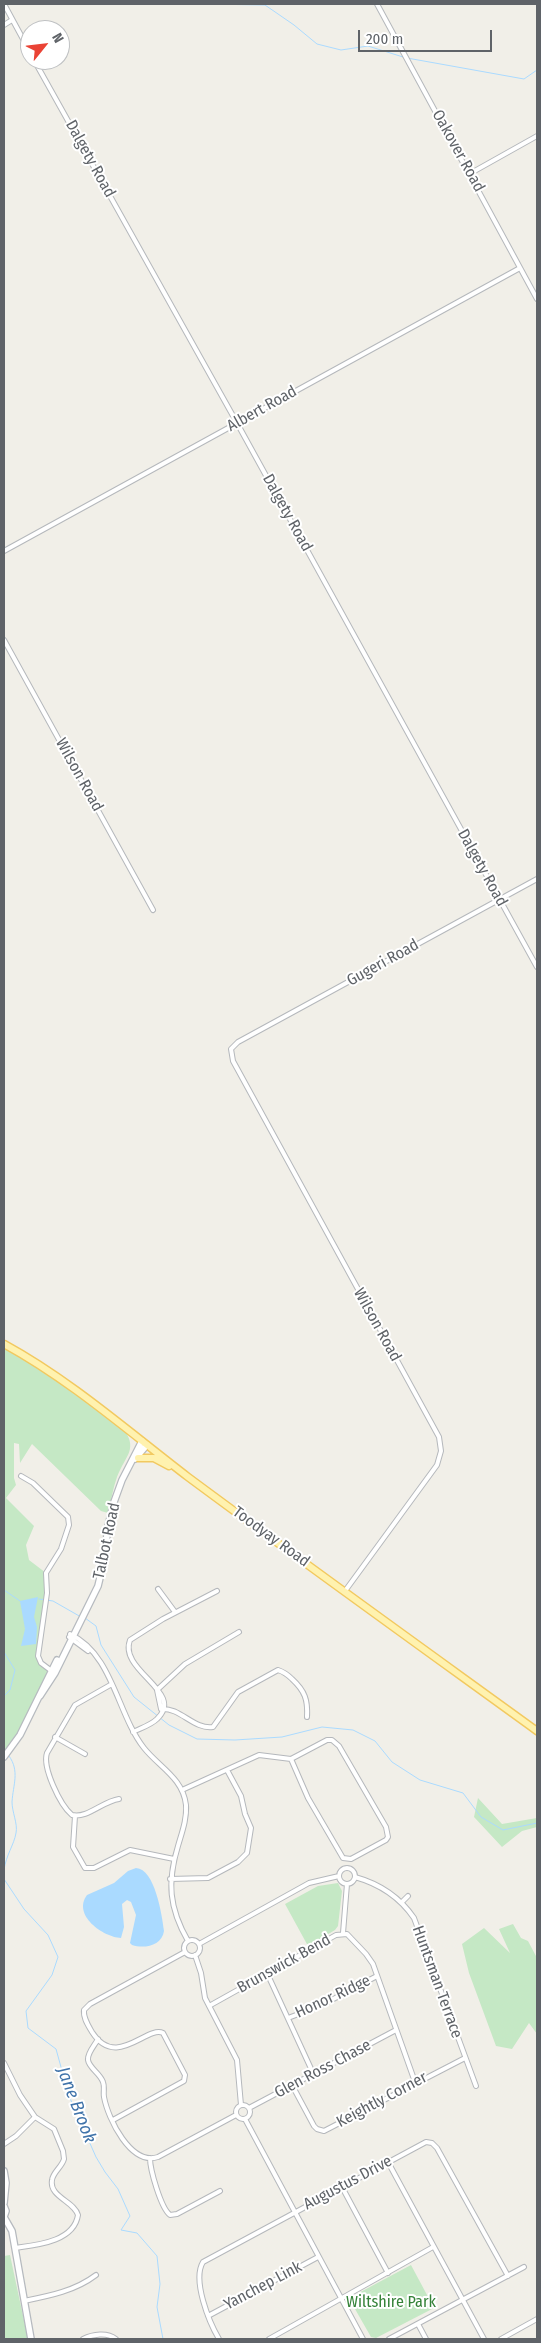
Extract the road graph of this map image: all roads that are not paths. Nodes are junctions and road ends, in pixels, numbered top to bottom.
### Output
1 (4, 4) edge
2 (377, 4) edge
3 (12, 20) junction
4 (4, 25) edge
5 (20, 34) edge
6 (40, 70) edge
7 (537, 136) edge
8 (471, 173) junction
9 (520, 268) junction
10 (537, 299) edge
11 (237, 423) junction
12 (4, 551) edge
13 (4, 640) edge
14 (537, 878) edge
15 (500, 899) junction
16 (154, 910) dead end
17 (537, 967) edge
18 (231, 1049) joint
19 (4, 1344) edge
20 (145, 1443) junction
21 (135, 1459) junction
22 (21, 1476) dead end
23 (188, 1476) junction
24 (158, 1589) dead end
25 (217, 1591) dead end
26 (345, 1591) junction
27 (175, 1612) junction
28 (239, 1632) dead end
29 (71, 1636) junction
30 (53, 1672) junction
31 (112, 1684) junction
32 (157, 1690) junction
33 (162, 1708) junction
34 (306, 1717) dead end
35 (537, 1731) edge
36 (133, 1732) junction
37 (55, 1737) junction
38 (85, 1754) dead end
39 (5, 1755) edge
40 (291, 1759) junction
41 (227, 1770) junction
42 (182, 1790) junction
43 (119, 1799) dead end
44 (75, 1816) junction
45 (174, 1858) junction
46 (339, 1876) junction
47 (355, 1877) junction
48 (170, 1880) junction
49 (347, 1884) junction
50 (408, 1896) dead end
51 (402, 1902) junction
52 (343, 1933) junction
53 (188, 1941) junction
54 (199, 1944) junction
55 (185, 1952) junction
56 (195, 1955) junction
57 (267, 1973) junction
58 (377, 1976) junction
59 (209, 2006) junction
60 (288, 2018) junction
61 (396, 2030) junction
62 (98, 2040) junction
63 (465, 2058) junction
64 (4, 2063) edge
65 (313, 2074) junction
66 (415, 2082) junction
67 (292, 2085) junction
68 (476, 2086) dead end
69 (241, 2105) junction
70 (249, 2108) junction
71 (236, 2115) junction
72 (35, 2117) junction
73 (245, 2119) junction
74 (113, 2120) junction
75 (4, 2144) edge
76 (150, 2158) junction
77 (388, 2162) junction
78 (4, 2171) edge
79 (342, 2187) junction
80 (220, 2192) dead end
81 (4, 2200) edge
82 (294, 2212) junction
83 (4, 2217) edge
84 (4, 2222) edge
85 (11, 2227) junction
86 (434, 2247) junction
87 (15, 2248) junction
88 (318, 2257) junction
89 (524, 2267) dead end
90 (388, 2272) junction
91 (96, 2275) dead end
92 (508, 2276) junction
93 (340, 2298) junction
94 (462, 2300) junction
95 (24, 2301) junction
96 (208, 2316) junction
97 (537, 2319) edge
98 (418, 2324) junction
99 (32, 2339) edge
100 (83, 2339) edge
101 (116, 2339) edge
102 (219, 2339) edge
103 (269, 2339) edge
104 (363, 2339) edge
105 (389, 2339) edge
106 (426, 2339) edge
107 (484, 2339) edge
108 (501, 2339) edge

1 - 3 street
2 - 8 street, Oakover Road
3 - 4 street
3 - 5 street
6 - 11 street, Dalgety Road
7 - 8 street
8 - 9 street, Oakover Road
9 - 10 street, Oakover Road
9 - 11 street, Albert Road
11 - 12 street, Albert Road
11 - 15 street, Dalgety Road
13 - 16 street, Wilson Road
14 - 15 street, Gugeri Road
15 - 17 street, Dalgety Road
15 - 18 street, Gugeri Road
18 - 26 street, Wilson Road
19 - 20 main road, Toodyay Road
20 - 21 main road, Talbot Road
20 - 23 main road, Toodyay Road
21 - 23 main road
21 - 29 main road, Talbot Road
22 - 30 street
23 - 26 main road, Toodyay Road
24 - 27 street
25 - 27 street
26 - 35 main road, Toodyay Road
27 - 32 street
28 - 32 street
29 - 30 main road, Talbot Road
29 - 31 street
30 - 39 main road, Talbot Road
31 - 36 street
31 - 37 street
32 - 33 street
33 - 34 street
33 - 36 street
36 - 42 street
37 - 38 street
37 - 44 street
40 - 40 street
40 - 41 street
41 - 42 street
41 - 48 street
42 - 45 street
43 - 44 street
44 - 45 street
45 - 48 street
46 - 47 street
46 - 49 street
46 - 54 street
47 - 49 street
47 - 51 street, Huntsman Terrace
48 - 53 street
49 - 52 street
50 - 51 street
51 - 63 street, Huntsman Terrace
52 - 57 street, Brunswick Bend
52 - 58 street, Brunswick Bend
53 - 54 street
53 - 55 street
54 - 56 street
55 - 56 street
55 - 62 street
56 - 59 street
57 - 59 street, Brunswick Bend
57 - 60 street
58 - 60 street, Honor Ridge
58 - 61 street, Brunswick Bend
59 - 69 street
60 - 65 street
61 - 65 street, Glen Ross Chase
61 - 66 street, Brunswick Bend
62 - 74 street
62 - 74 street
63 - 66 street, Keightly Corner
63 - 68 street, Huntsman Terrace
64 - 72 street
65 - 67 street, Glen Ross Chase
66 - 67 street, Keightly Corner
67 - 70 street, Glen Ross Chase
69 - 70 street
69 - 71 street
70 - 73 street
71 - 73 street
71 - 76 street
72 - 75 street
72 - 87 street
73 - 82 street
74 - 76 street
76 - 80 street
77 - 79 street, Augustus Drive
77 - 86 street
77 - 92 street, Augustus Drive
78 - 81 main road
79 - 82 street, Augustus Drive
79 - 90 street
81 - 83 main road
82 - 88 street
82 - 96 street, Augustus Drive
83 - 85 main road
84 - 85 main road
85 - 87 main road
86 - 90 street
86 - 94 street
87 - 95 main road
88 - 93 street
88 - 96 street, Yanchep Link
89 - 92 street
90 - 93 street
91 - 95 street
92 - 94 street
93 - 103 street
93 - 104 street
94 - 98 street
94 - 107 street
95 - 99 main road
96 - 102 street, Augustus Drive
97 - 108 street
98 - 105 street
98 - 106 street
100 - 101 street

